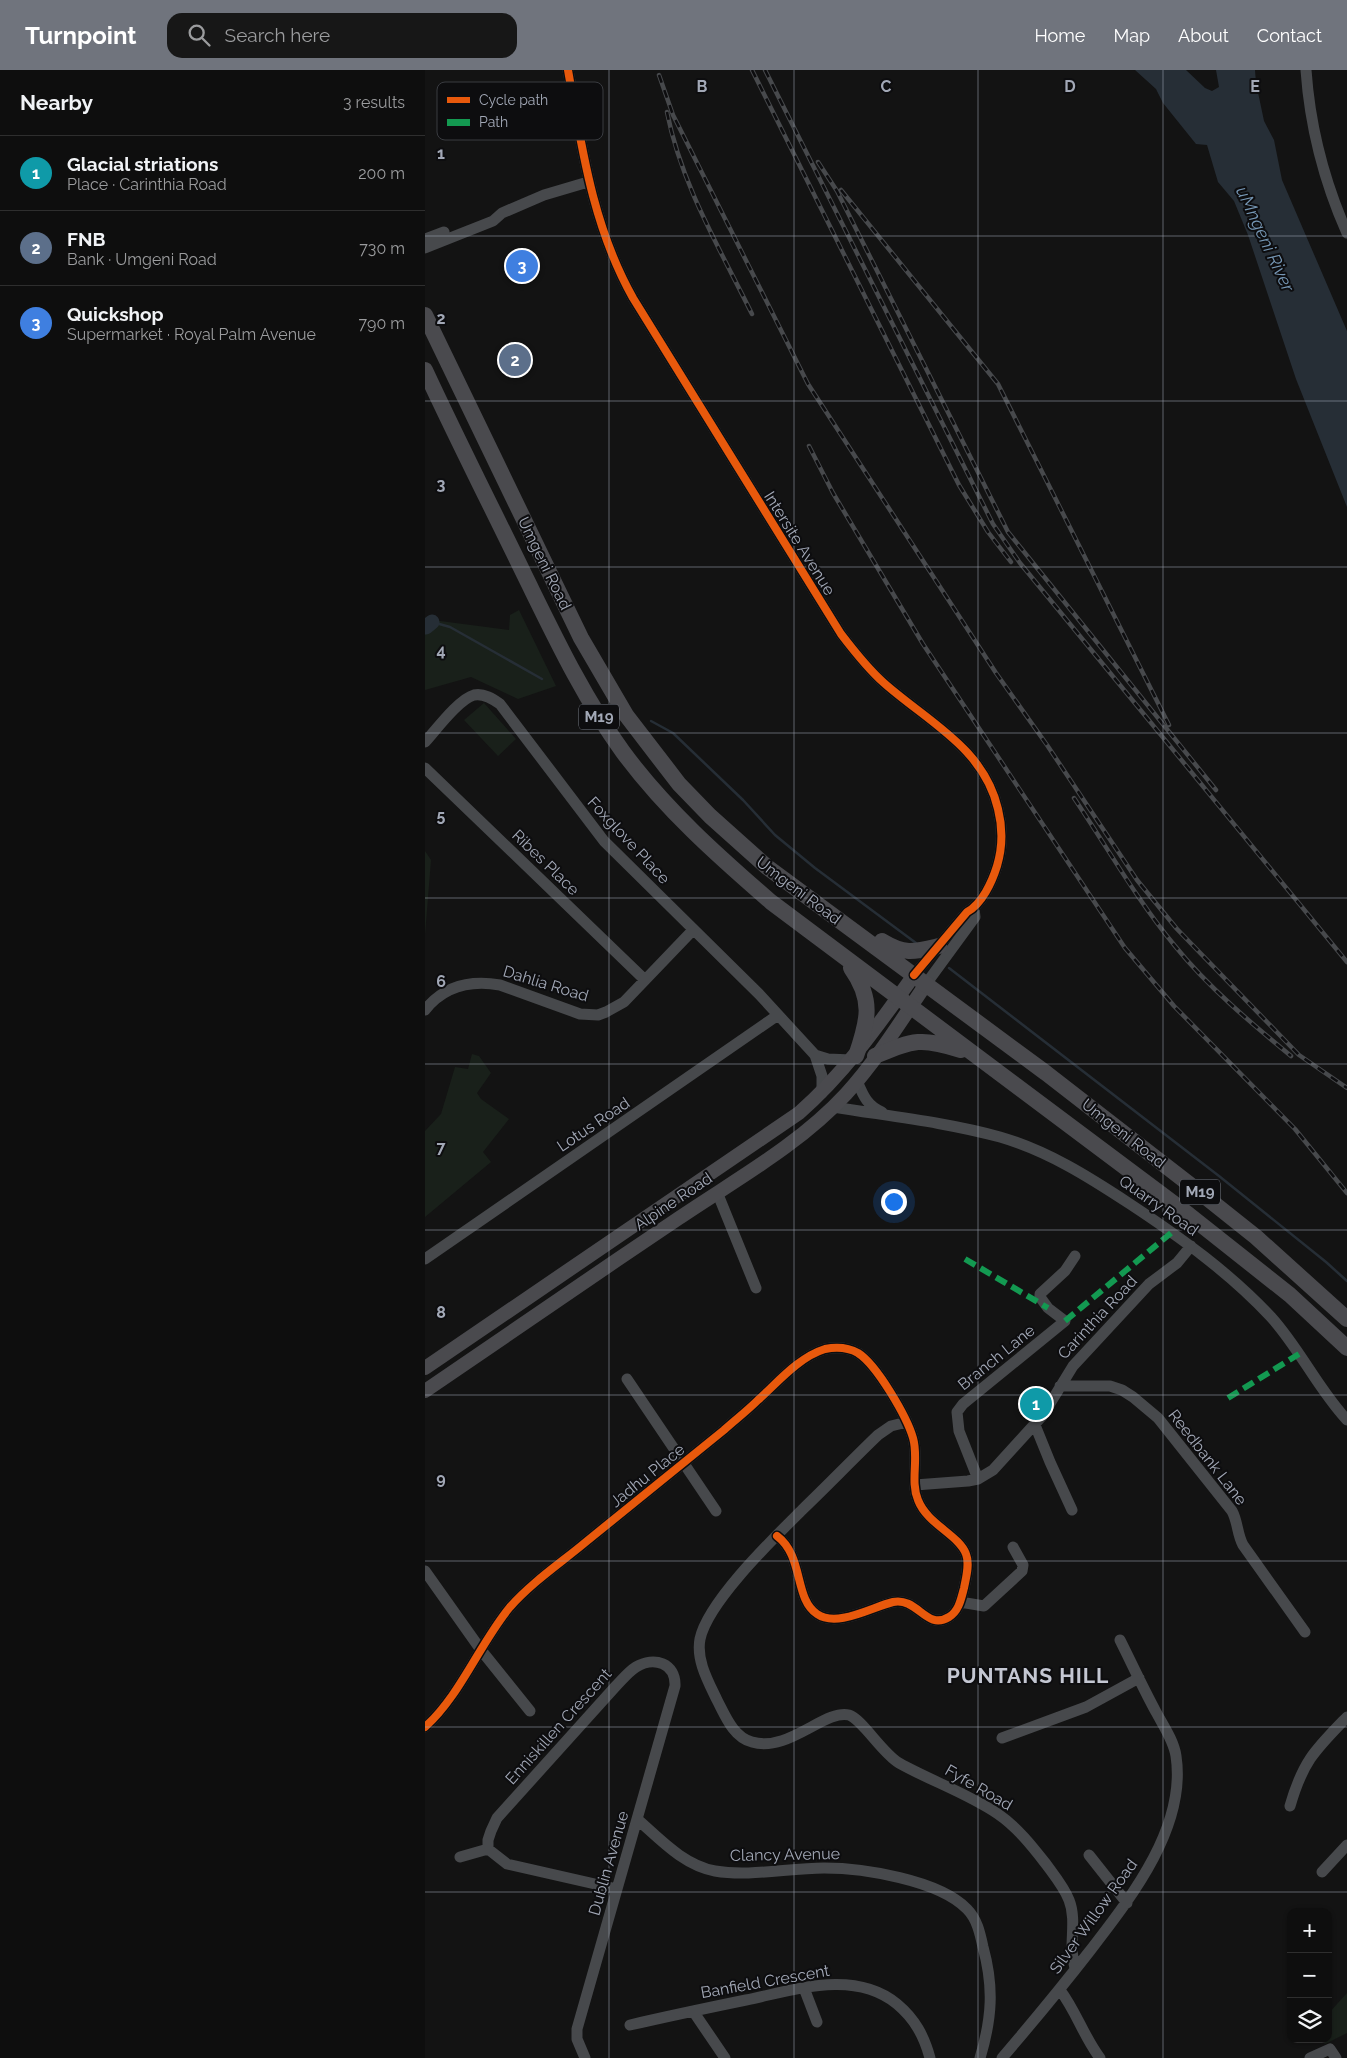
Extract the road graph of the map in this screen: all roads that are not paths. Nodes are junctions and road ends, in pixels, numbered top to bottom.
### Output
1 (1306, 70) edge
2 (580, 140) edge
3 (588, 182) junction
4 (503, 213) junction
5 (1347, 233) edge
6 (425, 239) edge
7 (425, 248) edge
8 (425, 315) edge
9 (425, 370) edge
10 (425, 742) edge
11 (425, 768) edge
12 (767, 867) junction
13 (974, 908) junction
14 (693, 930) junction
15 (939, 946) junction
16 (844, 958) junction
17 (920, 979) junction
18 (645, 980) junction
19 (904, 1002) junction
20 (425, 1010) edge
21 (778, 1015) junction
22 (973, 1053) junction
23 (815, 1055) junction
24 (875, 1056) junction
25 (853, 1058) junction
26 (857, 1081) junction
27 (822, 1093) junction
28 (833, 1107) junction
29 (888, 1115) junction
30 (717, 1192) junction
31 (1191, 1246) junction
32 (1075, 1256) dead end
33 (425, 1259) edge
34 (756, 1288) dead end
35 (1347, 1319) edge
36 (527, 1320) junction
37 (494, 1321) junction
38 (1347, 1348) edge
39 (425, 1368) edge
40 (627, 1379) dead end
41 (1060, 1386) junction
42 (425, 1391) edge
43 (1347, 1420) edge
44 (907, 1422) junction
45 (1035, 1425) junction
46 (683, 1464) junction
47 (978, 1479) junction
48 (915, 1485) junction
49 (1072, 1510) dead end
50 (717, 1511) dead end
51 (777, 1536) junction
52 (1013, 1548) dead end
53 (425, 1571) edge
54 (960, 1602) junction
55 (1305, 1632) dead end
56 (1120, 1640) dead end
57 (481, 1650) junction
58 (675, 1676) joint
59 (1139, 1678) junction
60 (530, 1712) dead end
61 (1347, 1717) edge
62 (425, 1727) edge
63 (1002, 1738) dead end
64 (1289, 1806) dead end
65 (637, 1819) junction
66 (1347, 1845) edge
67 (488, 1849) junction
68 (1089, 1855) dead end
69 (460, 1858) dead end
70 (1322, 1872) dead end
71 (617, 1889) junction
72 (1127, 1902) junction
73 (1075, 1969) junction
74 (804, 1988) junction
75 (1060, 1990) junction
76 (693, 2011) junction
77 (817, 2022) dead end
78 (630, 2025) dead end
79 (1333, 2053) edge
80 (585, 2058) edge
81 (725, 2058) edge
82 (930, 2058) edge
83 (980, 2058) edge
84 (1002, 2058) edge
85 (1100, 2058) edge
86 (1310, 2058) edge

1 - 5 street
2 - 3 street, Intersite Avenue
3 - 4 street
3 - 13 street, Intersite Avenue
4 - 6 street
4 - 7 street
8 - 12 highway, Umgeni Road / M19
9 - 16 highway, Umgeni Road / M19
10 - 14 street, Foxglove Place
11 - 18 street, Ribes Place
12 - 15 highway
12 - 17 highway, Umgeni Road / M19
13 - 15 street, Intersite Avenue
13 - 17 street, Intersite Avenue
14 - 18 street, Dahlia Road
14 - 21 street, Foxglove Place
15 - 17 street, Intersite Avenue
16 - 19 highway, Umgeni Road / M19
16 - 25 highway
17 - 19 main road
17 - 35 highway, Umgeni Road / M19
18 - 20 street, Dahlia Road
19 - 22 highway, Umgeni Road / M19
19 - 24 main road, Alpine Road
19 - 25 main road, Alpine Road
21 - 23 street, Foxglove Place
21 - 33 street, Lotus Road
22 - 24 highway
22 - 38 highway, Umgeni Road / M19
23 - 25 street
23 - 27 street, Foxglove Place
24 - 26 main road, Alpine Road
25 - 27 main road, Alpine Road
26 - 28 main road, Alpine Road
26 - 29 street, Quarry Road
27 - 37 main road, Alpine Road
28 - 29 street, Quarry Road
28 - 30 main road, Alpine Road
29 - 31 street, Quarry Road
30 - 34 street
30 - 36 main road, Alpine Road
31 - 41 street, Carinthia Road
31 - 43 street, Quarry Road
32 - 47 street, Branch Lane
36 - 37 main road
36 - 42 main road, Alpine Road
37 - 39 main road, Alpine Road
40 - 46 street
41 - 45 street, Carinthia Road
41 - 55 street, Reedbank Lane
44 - 46 street, Jadhu Place
44 - 48 street, Jadhu Place
44 - 51 street
45 - 47 street, Carinthia Road
45 - 49 street
46 - 50 street
46 - 57 street, Jadhu Place
47 - 48 street, Carinthia Road
48 - 54 street, Jadhu Place
51 - 54 street
51 - 73 street, Fyfe Road
52 - 54 street
53 - 57 street
56 - 59 street, Silver Willow Road
57 - 60 street
57 - 62 street, Jadhu Place
58 - 65 street, Dublin Avenue
58 - 67 street, Enniskillen Crescent
59 - 63 street
59 - 72 street, Silver Willow Road
61 - 64 street
65 - 71 street, Dublin Avenue
65 - 83 street, Clancy Avenue
66 - 70 street
67 - 69 street
67 - 71 street
68 - 72 street
71 - 80 street, Dublin Avenue
72 - 73 street, Silver Willow Road
73 - 75 street, Silver Willow Road
74 - 76 street, Banfield Crescent
74 - 77 street
74 - 82 street, Banfield Crescent
75 - 84 street, Silver Willow Road
75 - 85 street
76 - 78 street, Banfield Crescent
76 - 81 street
79 - 86 street

